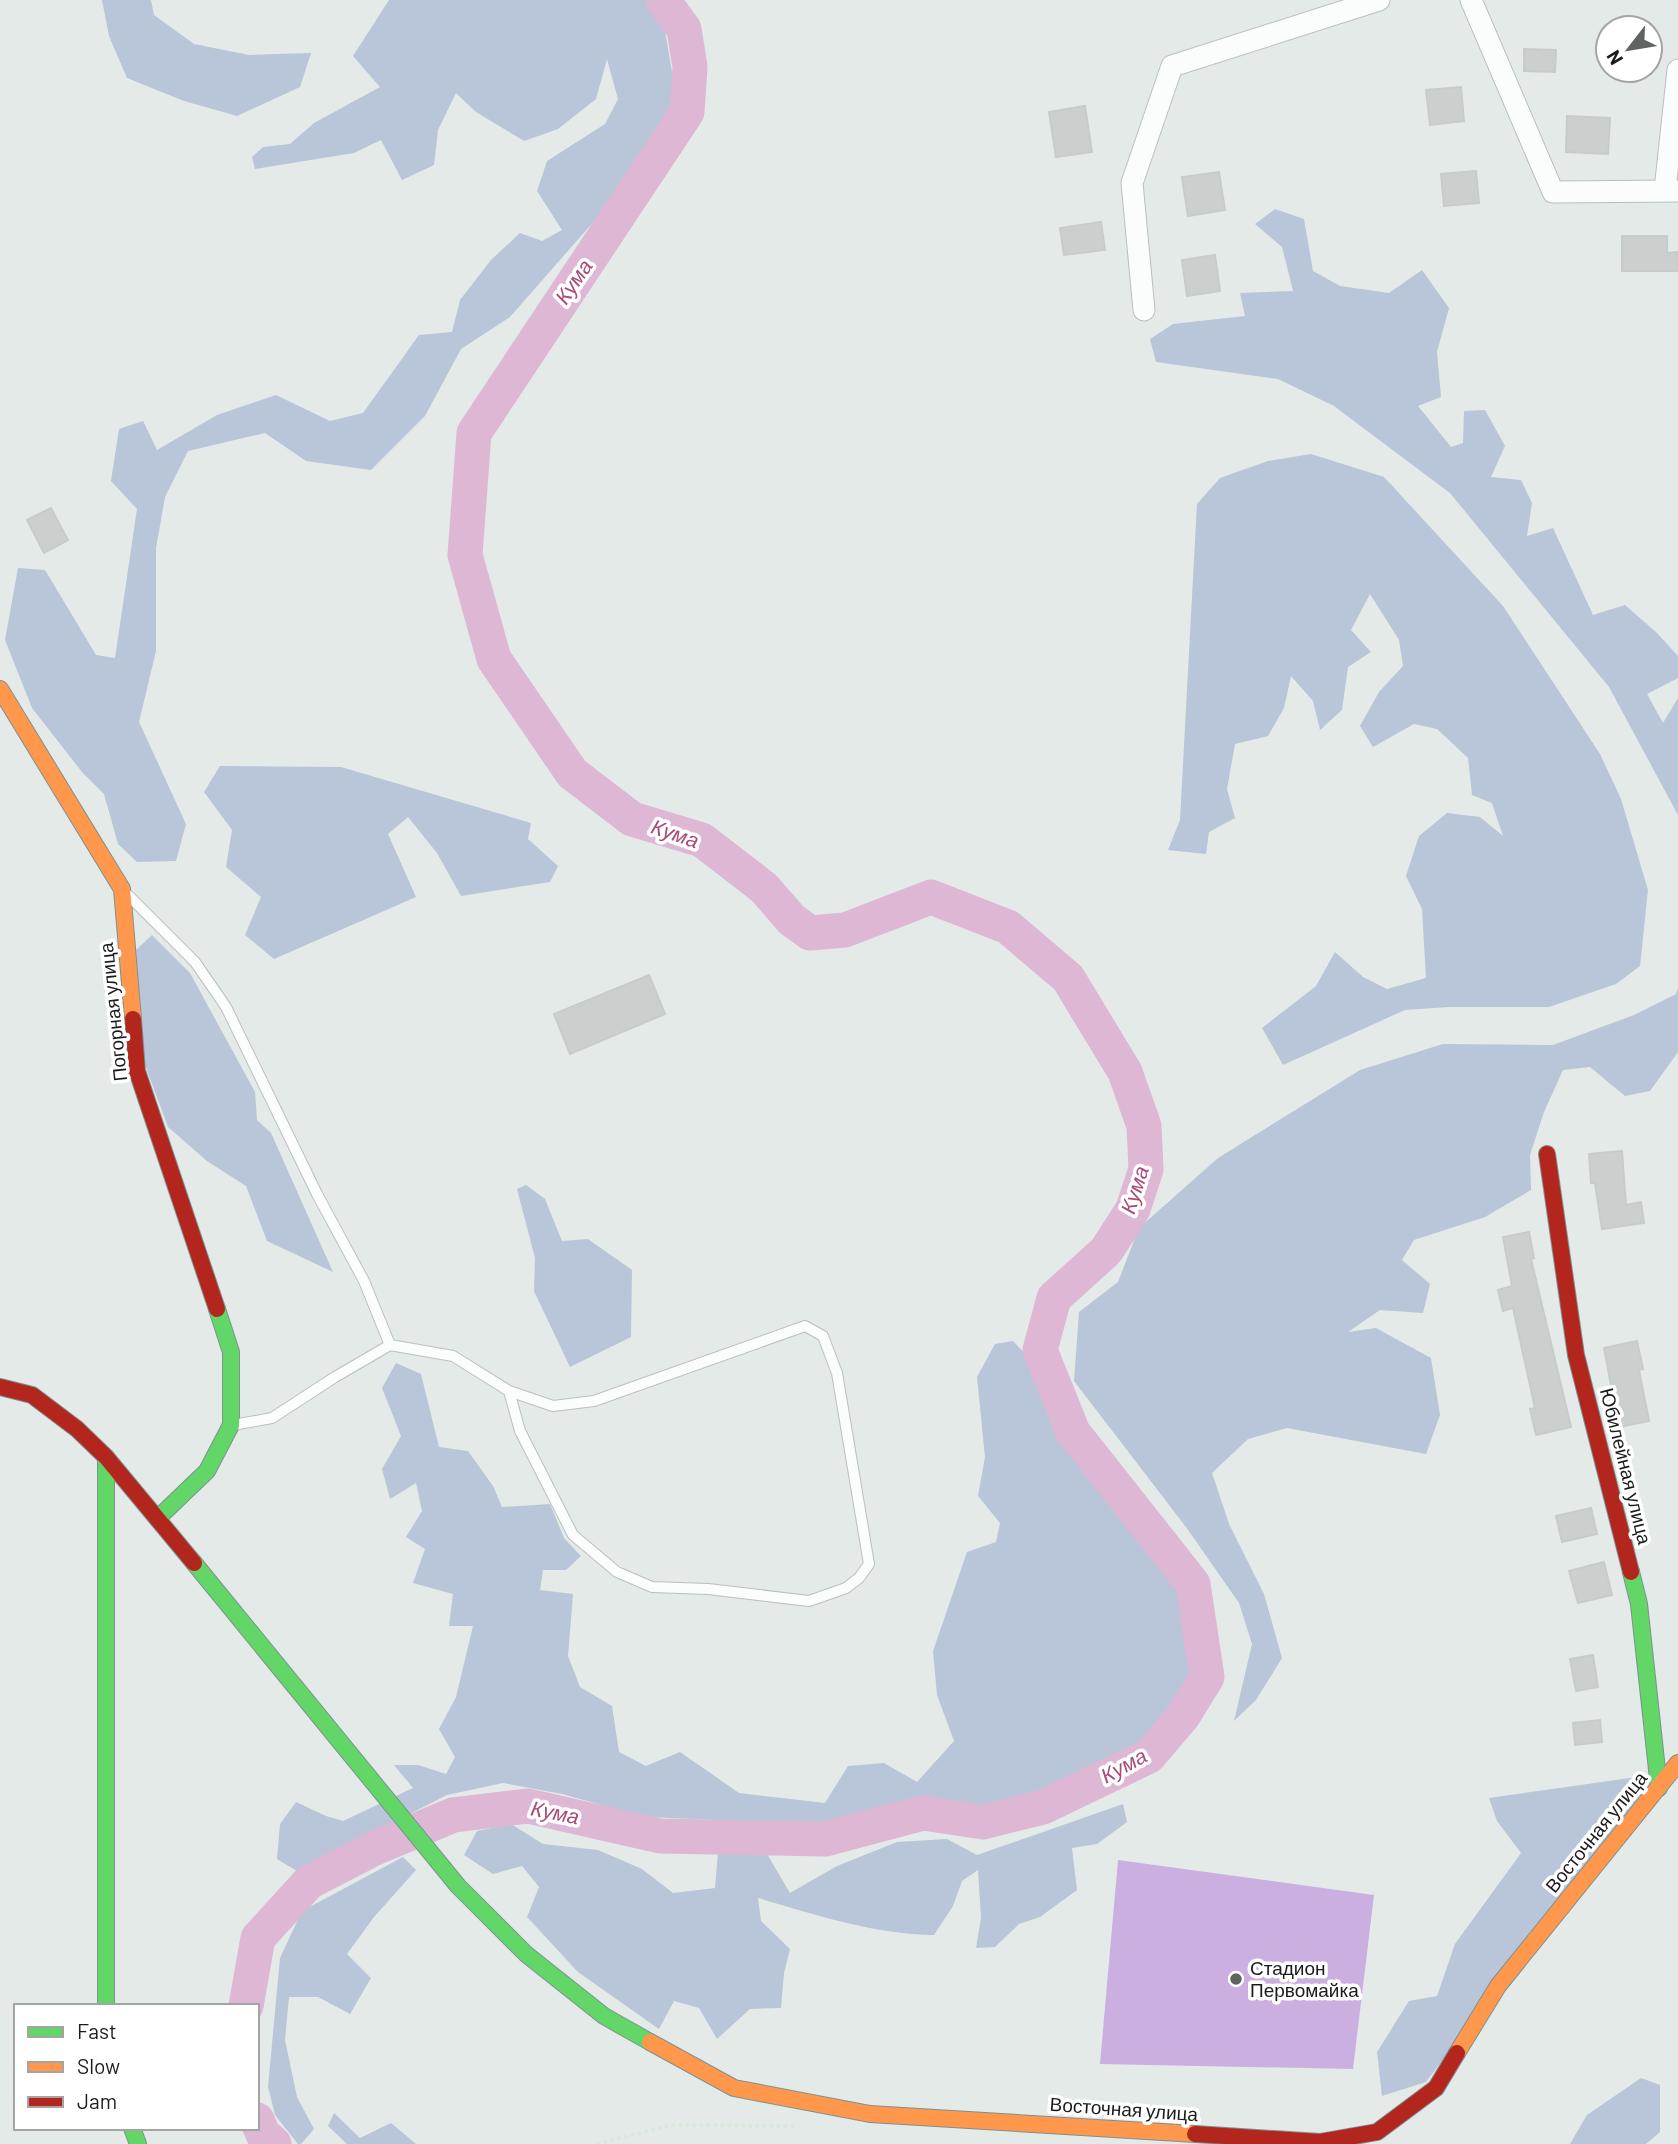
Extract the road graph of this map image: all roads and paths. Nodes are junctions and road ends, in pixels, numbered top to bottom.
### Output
1 (1379, 0) edge
2 (1471, 0) edge
3 (1678, 70) edge
4 (1672, 190) edge
5 (1144, 310) dead end
6 (0, 689) edge
7 (122, 889) junction
8 (1547, 1154) dead end
9 (390, 1345) junction
10 (0, 1387) edge
11 (509, 1391) junction
12 (231, 1425) junction
13 (106, 1457) junction
14 (158, 1518) junction
15 (1678, 1763) edge
16 (1659, 1788) junction
17 (106, 2004) edge
18 (803, 2123) dead end
19 (597, 2144) edge

1 - 5 street
2 - 4 street
3 - 4 street
6 - 7 street, Погорная улица
7 - 9 lane
7 - 12 street, Погорная улица
8 - 16 street, Юбилейная улица
9 - 11 lane
9 - 12 lane
10 - 13 street, Восточная улица
11 - 11 lane
12 - 14 street
13 - 14 street, Восточная улица
13 - 17 street
14 - 16 street, Восточная улица
15 - 16 street, Восточная улица
18 - 19 path

